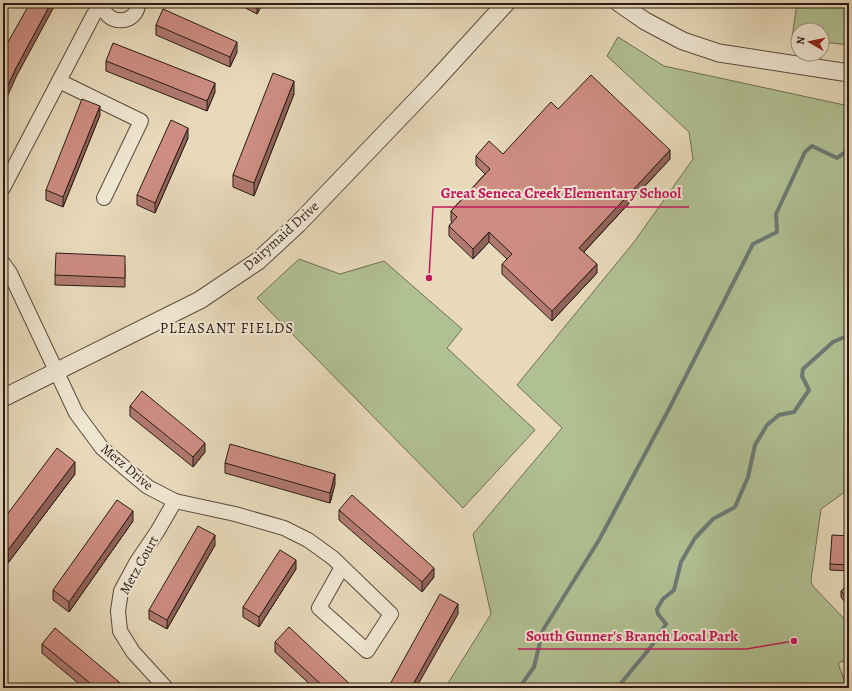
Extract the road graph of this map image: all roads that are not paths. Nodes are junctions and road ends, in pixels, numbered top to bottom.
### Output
1 (138, 3) edge
2 (506, 3) edge
3 (103, 5) edge
4 (625, 5) edge
5 (849, 73) edge
6 (59, 81) junction
7 (3, 188) edge
8 (104, 198) dead end
9 (3, 263) edge
10 (56, 371) junction
11 (3, 398) edge
12 (175, 500) junction
13 (342, 567) junction
14 (166, 688) edge

1 - 3 street
2 - 10 street, Dairymaid Drive
3 - 6 street
4 - 5 street
6 - 7 street
6 - 8 street
9 - 10 street, Metz Drive
10 - 11 street, Dairymaid Drive
10 - 12 street, Metz Drive
12 - 13 street, Metz Drive
12 - 14 street, Metz Court
13 - 13 street, Metz Drive

